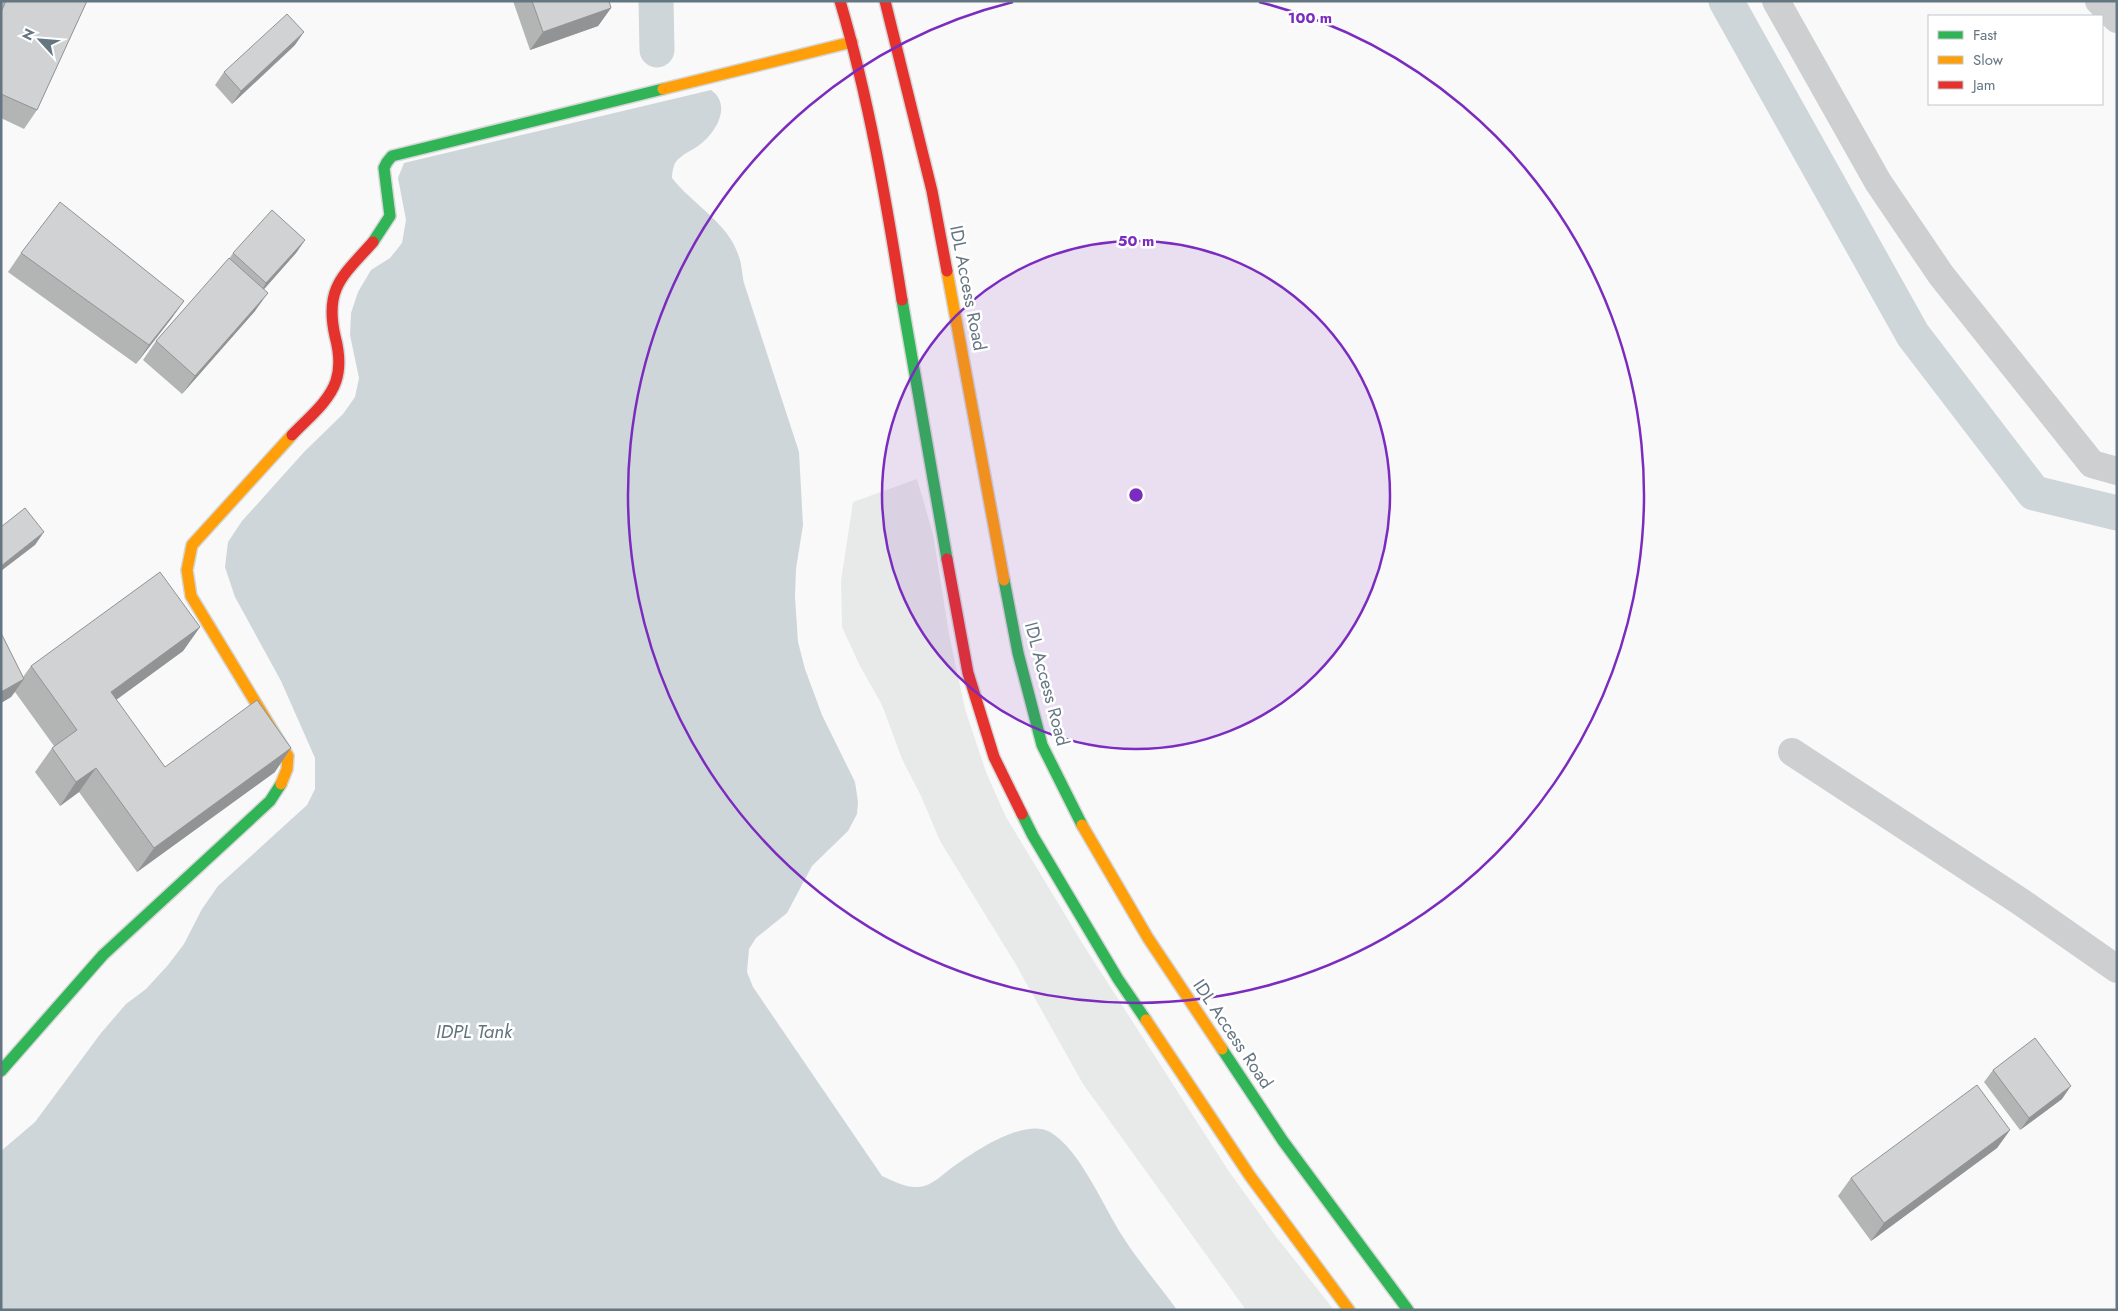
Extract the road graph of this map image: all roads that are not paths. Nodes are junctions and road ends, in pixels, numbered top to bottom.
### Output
1 (840, 1) edge
2 (885, 1) edge
3 (1776, 1) edge
4 (2099, 1) edge
5 (2117, 20) edge
6 (852, 42) junction
7 (2117, 471) edge
8 (1792, 752) dead end
9 (2117, 969) edge
10 (1, 1071) edge
11 (1350, 1310) edge
12 (1408, 1310) edge

1 - 6 street
2 - 12 street, IDL Access Road
3 - 7 street
4 - 5 street
6 - 10 street
6 - 11 street
8 - 9 street

